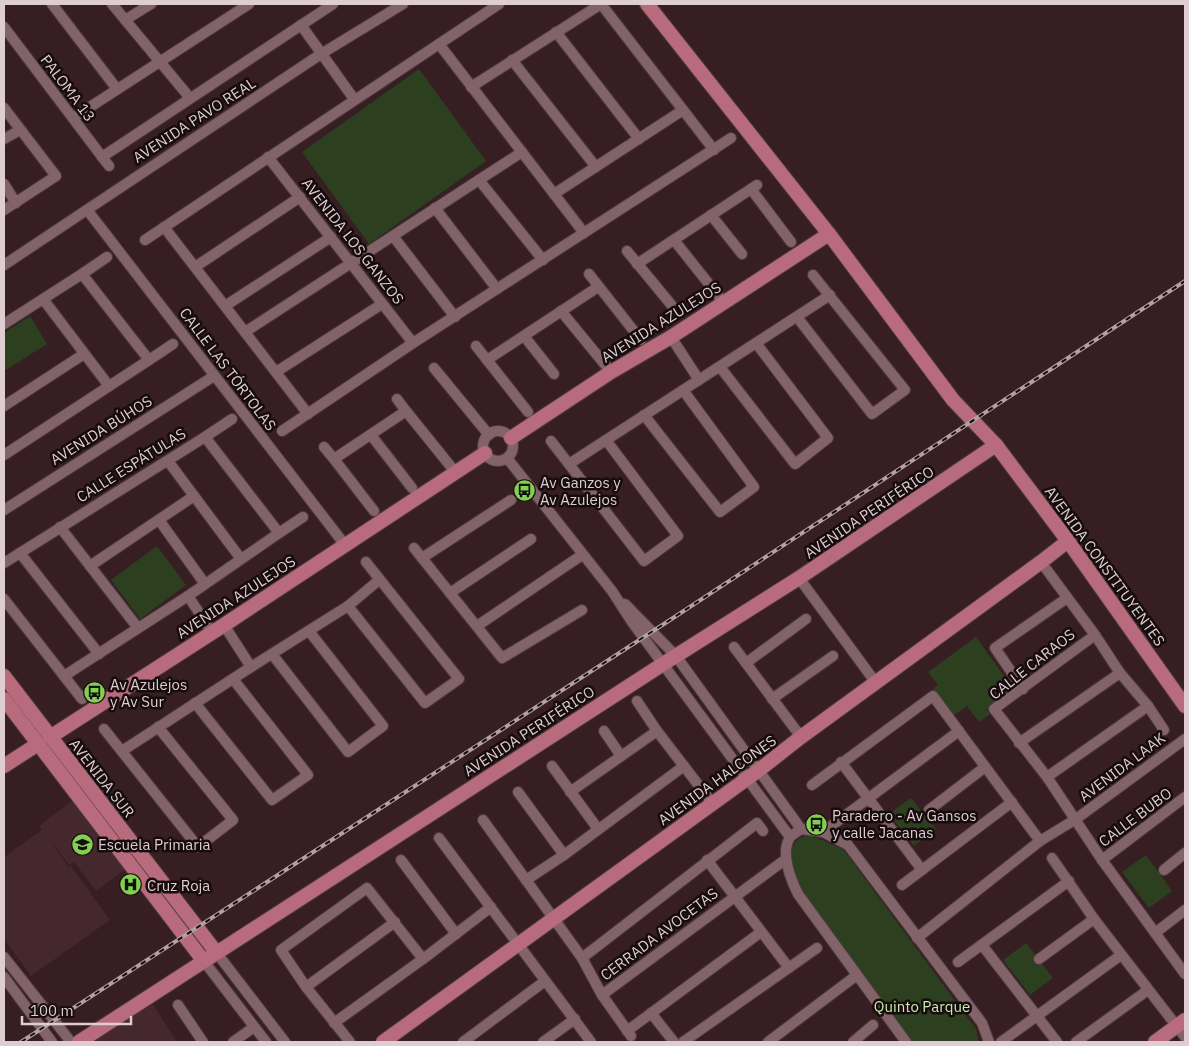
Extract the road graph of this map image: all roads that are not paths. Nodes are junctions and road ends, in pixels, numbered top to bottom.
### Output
1 (52, 4) edge
2 (112, 4) edge
3 (151, 4) edge
4 (249, 4) edge
5 (333, 4) edge
6 (403, 4) edge
7 (499, 4) edge
8 (601, 4) edge
9 (647, 4) edge
10 (125, 20) junction
11 (301, 25) junction
12 (4, 27) edge
13 (556, 32) junction
14 (438, 44) junction
15 (321, 54) junction
16 (512, 60) junction
17 (160, 62) junction
18 (471, 86) junction
19 (117, 89) junction
20 (190, 98) junction
21 (354, 99) junction
22 (4, 108) edge
23 (683, 110) junction
24 (73, 118) junction
25 (20, 130) junction
26 (731, 138) dead end
27 (4, 139) edge
28 (639, 139) junction
29 (714, 150) junction
30 (522, 152) junction
31 (102, 157) junction
32 (268, 157) junction
33 (109, 166) dead end
34 (596, 167) junction
35 (479, 180) junction
36 (4, 184) edge
37 (554, 194) junction
38 (300, 197) junction
39 (16, 203) junction
40 (435, 208) junction
41 (4, 210) edge
42 (88, 210) junction
43 (711, 216) junction
44 (164, 227) junction
45 (584, 233) junction
46 (829, 234) junction
47 (393, 236) junction
48 (331, 237) junction
49 (145, 240) dead end
50 (674, 240) junction
51 (791, 242) dead end
52 (626, 251) dead end
53 (742, 254) dead end
54 (107, 257) dead end
55 (543, 260) junction
56 (351, 263) junction
57 (4, 264) edge
58 (637, 264) junction
59 (195, 267) junction
60 (82, 274) junction
61 (589, 274) dead end
62 (813, 275) dead end
63 (598, 287) junction
64 (497, 289) junction
65 (830, 295) junction
66 (43, 299) junction
67 (720, 299) junction
68 (382, 304) junction
69 (225, 306) junction
70 (561, 311) junction
71 (678, 313) dead end
72 (455, 316) junction
73 (796, 317) junction
74 (4, 324) edge
75 (245, 332) junction
76 (524, 336) junction
77 (641, 340) dead end
78 (674, 341) junction
79 (756, 343) junction
80 (173, 344) dead end
81 (413, 344) junction
82 (476, 346) dead end
83 (84, 354) junction
84 (149, 360) junction
85 (488, 360) junction
86 (720, 366) junction
87 (434, 368) dead end
88 (276, 372) junction
89 (611, 372) junction
90 (554, 374) dead end
91 (214, 376) junction
92 (699, 380) junction
93 (109, 386) junction
94 (682, 390) junction
95 (397, 399) dead end
96 (4, 406) edge
97 (406, 411) junction
98 (528, 412) dead end
99 (308, 414) junction
100 (644, 415) junction
101 (232, 419) dead end
102 (282, 431) dead end
103 (371, 435) junction
104 (489, 435) junction
105 (205, 436) junction
106 (511, 438) junction
107 (606, 440) junction
108 (551, 442) dead end
109 (996, 446) junction
110 (324, 447) dead end
111 (485, 453) junction
112 (4, 455) edge
113 (507, 458) junction
114 (334, 459) junction
115 (168, 461) junction
116 (570, 464) junction
117 (456, 473) junction
118 (412, 488) dead end
119 (194, 496) junction
120 (511, 500) dead end
121 (4, 510) edge
122 (374, 511) dead end
123 (303, 517) dead end
124 (159, 520) junction
125 (60, 527) junction
126 (279, 533) junction
127 (531, 539) dead end
128 (1068, 541) junction
129 (345, 545) junction
130 (414, 548) dead end
131 (20, 553) junction
132 (582, 555) junction
133 (422, 558) junction
134 (241, 559) junction
135 (366, 562) dead end
136 (4, 563) edge
137 (90, 566) junction
138 (1043, 566) junction
139 (799, 578) junction
140 (380, 580) junction
141 (205, 584) junction
142 (450, 593) junction
143 (188, 596) junction
144 (1067, 598) junction
145 (4, 599) edge
146 (348, 606) junction
147 (582, 610) dead end
148 (806, 619) dead end
149 (635, 620) junction
150 (476, 626) junction
151 (138, 628) junction
152 (223, 631) junction
153 (309, 631) junction
154 (1095, 635) junction
155 (656, 636) junction
156 (647, 642) junction
157 (734, 647) dead end
158 (99, 654) junction
159 (272, 654) junction
160 (676, 656) junction
161 (833, 656) dead end
162 (746, 663) junction
163 (662, 664) junction
164 (252, 666) junction
165 (1120, 673) junction
166 (4, 676) edge
167 (64, 676) junction
168 (233, 679) junction
169 (876, 683) junction
170 (1022, 689) junction
171 (4, 699) edge
172 (82, 699) dead end
173 (772, 699) junction
174 (637, 700) dead end
175 (195, 703) junction
176 (1148, 706) junction
177 (1185, 706) edge
178 (158, 727) junction
179 (104, 729) dead end
180 (959, 730) junction
181 (1164, 730) dead end
182 (604, 731) dead end
183 (657, 731) junction
184 (801, 737) junction
185 (1185, 738) edge
186 (44, 741) junction
187 (1019, 743) junction
188 (122, 751) junction
189 (621, 756) junction
190 (841, 762) junction
191 (4, 766) edge
192 (552, 766) dead end
193 (684, 766) junction
194 (985, 767) junction
195 (759, 770) junction
196 (1047, 777) junction
197 (746, 779) junction
198 (812, 785) dead end
199 (518, 792) dead end
200 (570, 792) junction
201 (1185, 797) edge
202 (868, 799) junction
203 (1012, 802) junction
204 (712, 804) junction
205 (929, 810) dead end
206 (1073, 815) junction
207 (483, 820) dead end
208 (598, 829) junction
209 (801, 829) junction
210 (763, 831) dead end
211 (823, 832) junction
212 (790, 837) junction
213 (439, 838) dead end
214 (1040, 841) junction
215 (1185, 853) edge
216 (564, 854) junction
217 (1052, 858) dead end
218 (786, 859) junction
219 (401, 860) dead end
220 (707, 860) junction
221 (1102, 860) junction
222 (922, 870) junction
223 (1164, 870) dead end
224 (526, 880) junction
225 (161, 881) junction
226 (1069, 881) junction
227 (902, 885) dead end
228 (149, 890) junction
229 (735, 896) junction
230 (491, 907) junction
231 (1185, 910) edge
232 (553, 919) junction
233 (1094, 919) junction
234 (395, 922) junction
235 (761, 932) junction
236 (1155, 933) junction
237 (456, 934) junction
238 (917, 938) junction
239 (520, 945) junction
240 (982, 945) junction
241 (817, 948) dead end
242 (216, 952) junction
243 (1121, 954) junction
244 (4, 956) edge
245 (582, 958) junction
246 (423, 959) junction
247 (203, 960) junction
248 (1039, 960) dead end
249 (958, 962) dead end
250 (789, 968) junction
251 (1184, 971) edge
252 (857, 975) junction
253 (4, 978) edge
254 (545, 981) junction
255 (306, 987) junction
256 (1148, 990) junction
257 (602, 995) junction
258 (178, 1005) dead end
259 (651, 1013) junction
260 (1036, 1017) junction
261 (575, 1020) junction
262 (334, 1023) junction
263 (873, 1025) dead end
264 (254, 1027) junction
265 (1183, 1030) edge
266 (52, 1042) edge
267 (71, 1042) edge
268 (79, 1042) edge
269 (203, 1042) edge
270 (233, 1042) edge
271 (266, 1042) edge
272 (285, 1042) edge
273 (350, 1042) edge
274 (384, 1042) edge
275 (463, 1042) edge
276 (543, 1042) edge
277 (592, 1042) edge
278 (674, 1042) edge
279 (684, 1042) edge
280 (768, 1042) edge
281 (855, 1042) edge
282 (906, 1042) edge
283 (989, 1042) edge
284 (1000, 1042) edge
285 (1057, 1042) edge
286 (1076, 1042) edge
287 (1155, 1042) edge

1 - 19 street
2 - 10 street
3 - 10 street
4 - 17 street
5 - 11 street
6 - 15 street, AVENIDA PAVO REAL
7 - 14 street
8 - 13 street
8 - 23 street
9 - 46 main road, AVENIDA CONSTITUYENTES
10 - 17 street
11 - 15 street
11 - 20 street
12 - 24 street, PALOMA 13
13 - 16 street
13 - 28 street
14 - 18 street
14 - 21 street
15 - 21 street
15 - 42 street, AVENIDA PAVO REAL
16 - 18 street
16 - 34 street
17 - 19 street
17 - 20 street
18 - 30 street
19 - 24 street
20 - 31 street
21 - 32 street
22 - 25 street
23 - 28 street
23 - 29 street
24 - 31 street, PALOMA 13
25 - 27 street
25 - 39 street
26 - 29 street
28 - 34 street
29 - 45 street
30 - 35 street
30 - 37 street
31 - 33 street, PALOMA 13
32 - 38 street, AVENIDA LOS GANZOS
32 - 44 street
34 - 37 street
35 - 40 street
35 - 55 street
36 - 39 street
37 - 45 street
38 - 48 street, AVENIDA LOS GANZOS
38 - 59 street
39 - 41 street
40 - 47 street
40 - 64 street
42 - 57 street, AVENIDA PAVO REAL
42 - 91 street, CALLE LAS TÓRTOLAS
43 - 50 street
43 - 51 street
43 - 53 street
44 - 49 street
44 - 59 street
45 - 55 street
46 - 67 main road, AVENIDA AZULEJOS
46 - 109 main road, AVENIDA CONSTITUYENTES
47 - 56 street
47 - 72 street
48 - 56 street, AVENIDA LOS GANZOS
48 - 69 street
50 - 58 street
50 - 67 street
52 - 58 street
54 - 60 street
55 - 64 street
56 - 68 street, AVENIDA LOS GANZOS
56 - 75 street
58 - 71 street
59 - 69 street
60 - 66 street
60 - 84 street
61 - 63 street
62 - 65 street
63 - 70 street
63 - 77 street
64 - 72 street
65 - 73 street
65 - 73 street
66 - 74 street
66 - 83 street
67 - 78 main road, AVENIDA AZULEJOS
68 - 81 street, AVENIDA LOS GANZOS
68 - 88 street
69 - 75 street
70 - 76 street
70 - 89 street
72 - 81 street
73 - 79 street
75 - 88 street
76 - 85 street
76 - 90 street
78 - 89 main road, AVENIDA AZULEJOS
78 - 92 street
79 - 86 street
79 - 86 street
80 - 84 street
81 - 99 street
82 - 85 street
83 - 93 street
83 - 96 street
84 - 93 street
85 - 98 street
86 - 92 street
87 - 104 street
88 - 99 street
89 - 106 main road, AVENIDA AZULEJOS
91 - 121 street, AVENIDA BÚHOS
91 - 129 street, CALLE LAS TÓRTOLAS
92 - 94 street
93 - 112 street
94 - 100 street
94 - 100 street
95 - 97 street
97 - 103 street
97 - 117 street
99 - 102 street
100 - 107 street
101 - 105 street
103 - 114 street
103 - 118 street
104 - 106 street
104 - 111 street
105 - 115 street, CALLE ESPÁTULAS
105 - 126 street, CALLE ESPÁTULAS
106 - 113 street
107 - 116 street
107 - 116 street
108 - 116 street
109 - 128 main road, AVENIDA CONSTITUYENTES
109 - 139 main road, AVENIDA PERIFÉRICO
110 - 114 street
111 - 113 street
111 - 117 main road, AVENIDA AZULEJOS
113 - 132 street
114 - 122 street
115 - 119 street
115 - 125 street, CALLE ESPÁTULAS
117 - 129 main road, AVENIDA AZULEJOS
119 - 124 street
119 - 134 street
120 - 133 street
123 - 126 street
124 - 137 street
124 - 141 street
125 - 131 street, CALLE ESPÁTULAS
125 - 137 street
126 - 134 street
127 - 142 street
128 - 138 main road, AVENIDA HALCONES
128 - 177 main road, AVENIDA CONSTITUYENTES
129 - 152 main road, AVENIDA AZULEJOS
130 - 133 street
131 - 136 street, CALLE ESPÁTULAS
131 - 158 street
132 - 149 street
132 - 150 street
133 - 142 street
134 - 141 street
135 - 140 street
137 - 151 street
138 - 144 street, CALLE CARAOS
138 - 169 main road, AVENIDA HALCONES
139 - 160 main road, AVENIDA PERIFÉRICO
139 - 169 street
140 - 146 street
140 - 146 street
141 - 143 street
142 - 150 street
143 - 151 street
143 - 152 street
144 - 154 street, CALLE CARAOS
144 - 170 street
145 - 167 street
146 - 153 street
147 - 150 street
148 - 162 street
149 - 155 street
149 - 156 street
151 - 158 street
152 - 164 street
152 - 186 main road, AVENIDA AZULEJOS
153 - 159 street
153 - 159 street
154 - 165 street, CALLE CARAOS
154 - 170 street, CALLE CARAOS
155 - 156 street
155 - 160 street
156 - 163 street
157 - 162 street
158 - 167 street
159 - 164 street
160 - 163 main road, AVENIDA PERIFÉRICO
160 - 195 street
161 - 173 street
162 - 173 street
163 - 197 street
163 - 242 main road, AVENIDA PERIFÉRICO
164 - 168 street
165 - 176 street, CALLE CARAOS
165 - 187 street
166 - 186 main road, AVENIDA SUR
167 - 172 street
168 - 175 street
168 - 175 street
169 - 184 main road, AVENIDA HALCONES
170 - 187 street, CALLE CARAOS
171 - 186 main road, AVENIDA SUR
173 - 184 street
174 - 183 street
175 - 178 street
176 - 181 street, CALLE CARAOS
176 - 196 street
178 - 188 street
178 - 188 street
179 - 188 street
180 - 190 street
180 - 194 street
180 - 202 street
182 - 189 street
183 - 189 street
183 - 193 street
184 - 195 main road, AVENIDA HALCONES
185 - 206 street, AVENIDA LAAK
186 - 191 main road, AVENIDA AZULEJOS
186 - 225 main road, AVENIDA SUR
186 - 228 main road, AVENIDA SUR
187 - 196 street, CALLE CARAOS
189 - 200 street
190 - 198 street
190 - 202 street
192 - 200 street
193 - 204 street
193 - 208 street
194 - 203 street
194 - 205 street
195 - 197 main road, AVENIDA HALCONES
195 - 209 street
196 - 206 street, CALLE CARAOS
197 - 204 main road, AVENIDA HALCONES
197 - 212 street
199 - 216 street
200 - 208 street
201 - 221 street, CALLE BUBO
202 - 211 street
202 - 222 street
203 - 214 street
203 - 222 street
204 - 232 main road, AVENIDA HALCONES
206 - 214 street, AVENIDA LAAK
206 - 221 street, CALLE BUBO
207 - 224 street, CERRADA AVOCETAS
208 - 216 street
209 - 211 street
209 - 212 street
210 - 220 street, CERRADA AVOCETAS
211 - 238 street
212 - 218 street
213 - 230 street
214 - 238 street, AVENIDA LAAK
215 - 223 street
216 - 224 street
217 - 226 street
218 - 229 street, CERRADA AVOCETAS
218 - 252 street
219 - 237 street
220 - 229 street, CERRADA AVOCETAS
220 - 245 street, CERRADA AVOCETAS
221 - 236 street, CALLE BUBO
222 - 227 street
224 - 232 street, CERRADA AVOCETAS
225 - 228 main road
225 - 242 main road, AVENIDA SUR
226 - 233 street
226 - 240 street
228 - 247 main road, AVENIDA SUR
229 - 235 street, CERRADA AVOCETAS
229 - 257 street, CERRADA AVOCETAS
230 - 237 street
230 - 239 street
231 - 236 street
232 - 239 main road, AVENIDA HALCONES
232 - 245 street, CERRADA AVOCETAS
233 - 243 street
233 - 248 street
234 - 246 street
234 - 255 street
234 - 255 street
235 - 250 street, CERRADA AVOCETAS
235 - 259 street, CERRADA AVOCETAS
236 - 251 street, CALLE BUBO
237 - 246 street
238 - 283 street
239 - 254 street
239 - 274 main road, AVENIDA HALCONES
240 - 249 street
240 - 260 street
241 - 250 street
242 - 247 main road, AVENIDA PERIFÉRICO
242 - 272 street, AVENIDA SUR
243 - 256 street
243 - 260 street
244 - 267 street
245 - 257 street, CERRADA AVOCETAS
246 - 262 street
247 - 264 street, AVENIDA SUR
247 - 268 main road, AVENIDA PERIFÉRICO
250 - 279 street
252 - 280 street
252 - 282 street
253 - 266 street
254 - 261 street
254 - 275 street
255 - 262 street
256 - 265 street
256 - 286 street
257 - 259 street, CERRADA AVOCETAS
258 - 269 street
259 - 278 street
260 - 284 street
260 - 285 street
261 - 276 street
261 - 277 street
262 - 273 street
263 - 281 street
264 - 270 street
264 - 271 street, AVENIDA SUR
265 - 287 main road

